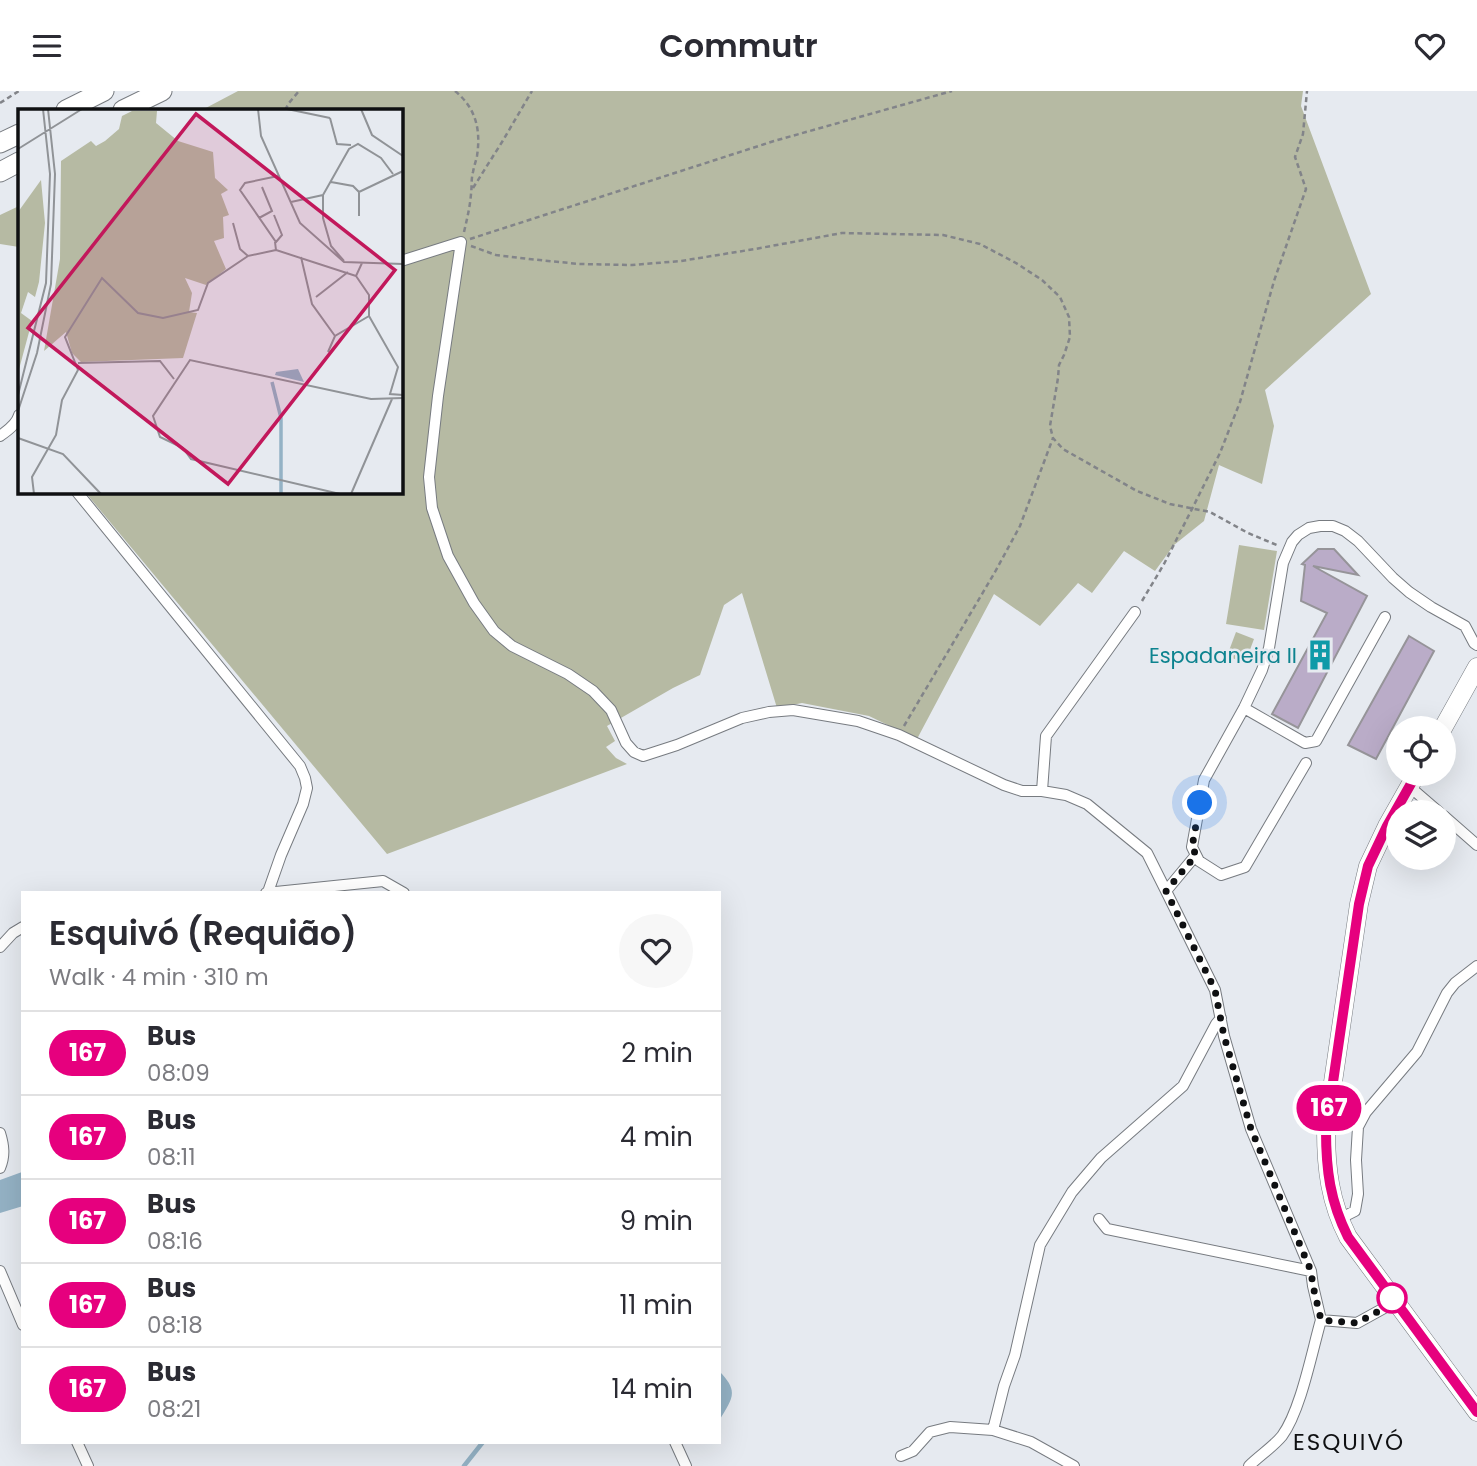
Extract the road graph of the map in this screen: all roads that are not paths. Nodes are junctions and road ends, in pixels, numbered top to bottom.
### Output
1 (104, 91) edge
2 (162, 91) edge
3 (68, 109) edge
4 (125, 109) edge
5 (18, 134) edge
6 (0, 143) edge
7 (18, 163) edge
8 (0, 172) edge
9 (402, 261) edge
10 (18, 419) edge
11 (0, 436) edge
12 (78, 493) edge
13 (1135, 613) road end
14 (1385, 617) dead end
15 (1471, 625) edge
16 (1477, 645) edge
17 (1477, 667) edge
18 (1244, 708) junction
19 (1450, 716) edge
20 (1306, 763) dead end
21 (1410, 786) edge
22 (1418, 786) edge
23 (1042, 790) junction
24 (1429, 800) edge
25 (1456, 827) edge
26 (1477, 845) edge
27 (1196, 855) junction
28 (267, 891) edge
29 (278, 891) edge
30 (400, 891) edge
31 (1166, 891) junction
32 (21, 928) edge
33 (0, 947) edge
34 (1477, 966) edge
35 (1221, 1018) junction
36 (0, 1133) edge
37 (0, 1168) edge
38 (1099, 1219) dead end
39 (1339, 1219) junction
40 (0, 1271) edge
41 (1311, 1271) junction
42 (1395, 1302) junction
43 (21, 1320) edge
44 (1321, 1320) junction
45 (1477, 1412) edge
46 (993, 1430) junction
47 (78, 1444) edge
48 (676, 1444) edge
49 (901, 1455) dead end
50 (88, 1466) edge
51 (686, 1466) edge
52 (1074, 1466) edge
53 (1249, 1466) edge

1 - 3 highway
2 - 4 highway
5 - 6 highway
7 - 8 highway
9 - 23 street
10 - 11 street
12 - 28 street
13 - 23 street
14 - 18 street
15 - 16 street
15 - 18 street
17 - 19 main road
18 - 27 street
20 - 27 street
21 - 39 main road
22 - 24 street
23 - 31 street
25 - 26 street
27 - 31 street
29 - 30 street
31 - 35 street
32 - 33 street
34 - 39 street
35 - 41 street
35 - 46 street
36 - 37 street
38 - 41 street
39 - 42 main road
40 - 43 street
41 - 44 street
42 - 44 street
42 - 45 main road
44 - 53 street
46 - 49 street
46 - 52 street
47 - 50 street
48 - 51 street

